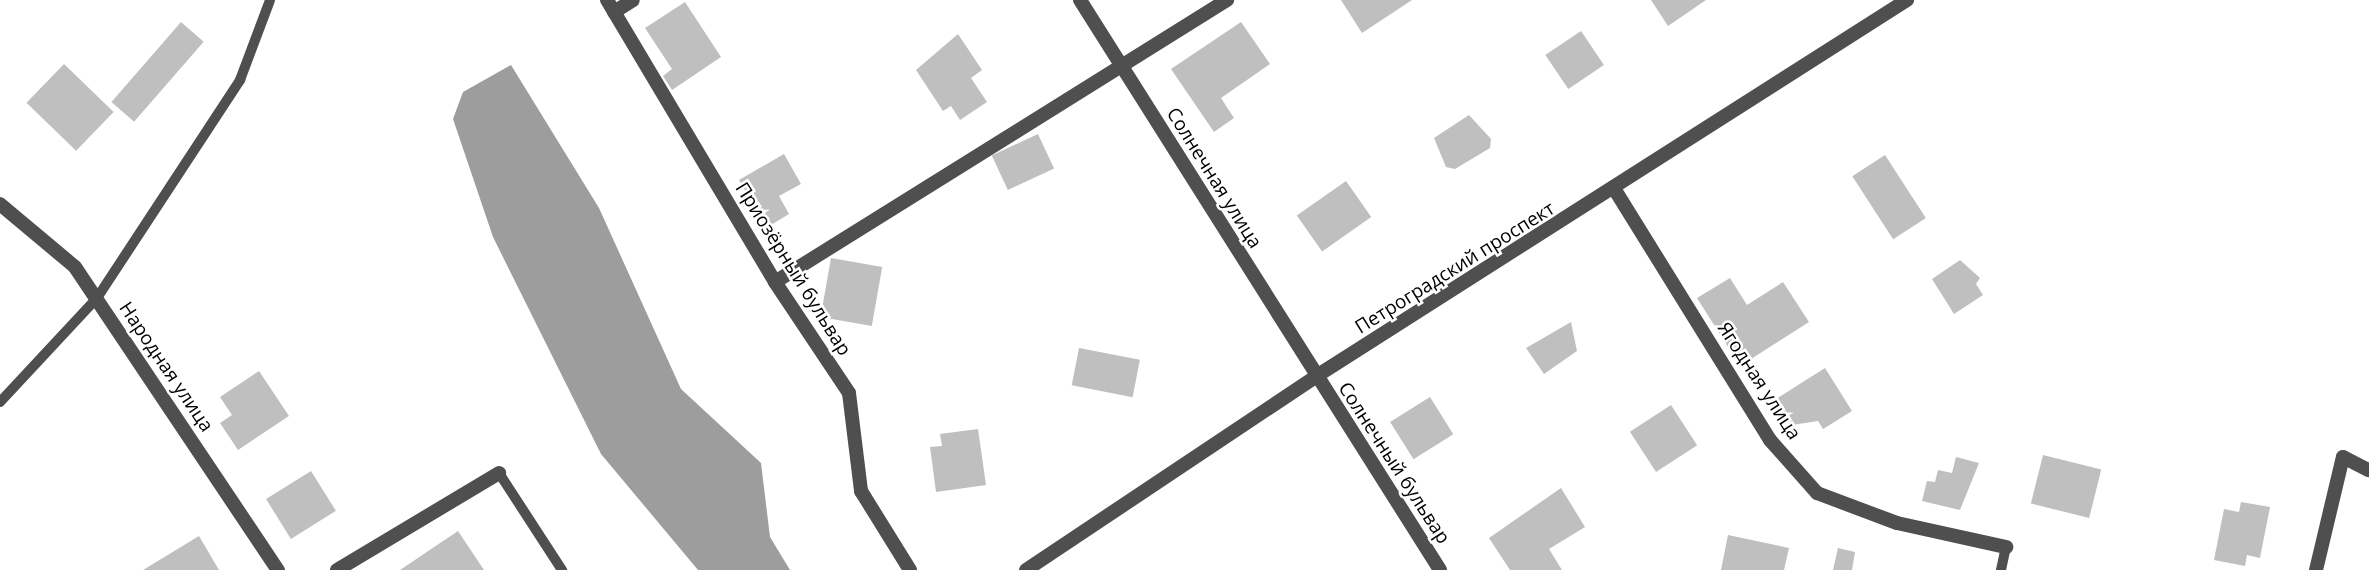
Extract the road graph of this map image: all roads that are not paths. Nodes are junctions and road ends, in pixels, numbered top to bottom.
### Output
1 (270, 0) edge
2 (633, 0) edge
3 (1080, 0) edge
4 (1227, 0) edge
5 (1907, 0) edge
6 (611, 6) edge
7 (1123, 66) junction
8 (1615, 190) junction
9 (0, 204) edge
10 (775, 282) junction
11 (97, 298) junction
12 (1315, 377) junction
13 (0, 402) edge
14 (2369, 470) edge
15 (499, 473) joint
16 (2006, 547) joint
17 (278, 570) edge
18 (337, 570) edge
19 (562, 570) edge
20 (910, 570) edge
21 (1026, 570) edge
22 (1440, 570) edge
23 (2001, 570) edge
24 (2316, 570) edge

1 - 11 lane
2 - 6 street
3 - 7 street, Солнечная улица
4 - 7 street
5 - 8 street, Петроградский проспект
6 - 10 street, Приозёрный бульвар
7 - 10 street
7 - 12 street, Солнечная улица
8 - 12 street, Петроградский проспект
8 - 16 street, Ягодная улица
9 - 11 street, Народная улица
10 - 20 street, Приозёрный бульвар
11 - 13 lane
11 - 17 street, Народная улица
12 - 21 street, Петроградский проспект
12 - 22 street, Солнечный бульвар
14 - 24 street
15 - 18 street
15 - 19 lane
16 - 23 lane

